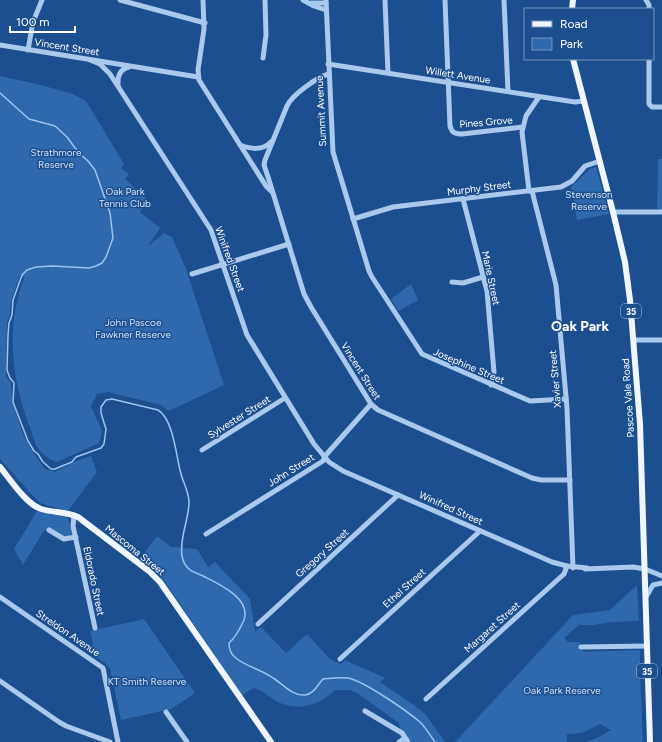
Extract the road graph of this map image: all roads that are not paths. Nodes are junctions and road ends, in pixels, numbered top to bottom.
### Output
1 (42, 0) edge
2 (120, 0) edge
3 (204, 0) edge
4 (265, 0) edge
5 (385, 0) edge
6 (445, 0) edge
7 (504, 0) edge
8 (306, 1) edge
9 (326, 2) edge
10 (326, 10) junction
11 (204, 23) junction
12 (0, 45) edge
13 (28, 50) junction
14 (262, 58) dead end
15 (90, 60) junction
16 (573, 60) edge
17 (649, 60) edge
18 (328, 64) junction
19 (131, 67) junction
20 (388, 73) junction
21 (328, 74) junction
22 (198, 77) junction
23 (448, 82) junction
24 (119, 86) junction
25 (508, 91) junction
26 (539, 96) junction
27 (584, 100) junction
28 (662, 107) edge
29 (523, 127) junction
30 (274, 138) junction
31 (240, 145) junction
32 (600, 161) junction
33 (261, 177) junction
34 (269, 180) junction
35 (531, 191) junction
36 (272, 192) junction
37 (463, 199) junction
38 (613, 212) junction
39 (662, 212) edge
40 (353, 218) junction
41 (288, 243) junction
42 (223, 264) junction
43 (192, 274) dead end
44 (483, 277) junction
45 (452, 282) dead end
46 (634, 340) junction
47 (662, 340) edge
48 (491, 385) junction
49 (285, 398) junction
50 (566, 399) junction
51 (370, 404) junction
52 (202, 450) dead end
53 (324, 459) junction
54 (0, 467) edge
55 (570, 480) junction
56 (398, 495) junction
57 (74, 515) junction
58 (50, 530) dead end
59 (480, 531) junction
60 (206, 534) dead end
61 (76, 537) junction
62 (570, 568) junction
63 (645, 569) junction
64 (662, 576) edge
65 (662, 583) edge
66 (0, 596) edge
67 (645, 600) junction
68 (258, 624) dead end
69 (95, 628) dead end
70 (647, 646) junction
71 (581, 647) dead end
72 (340, 659) dead end
73 (0, 681) edge
74 (426, 699) dead end
75 (365, 711) dead end
76 (166, 712) dead end
77 (406, 740) edge
78 (110, 742) edge
79 (118, 742) edge
80 (187, 742) edge
81 (271, 742) edge
82 (400, 742) edge
83 (650, 742) edge

1 - 13 street
2 - 11 street
3 - 11 street
4 - 14 street
5 - 20 street
6 - 23 street
7 - 25 street
8 - 9 street
8 - 10 street
9 - 10 street, Summit Avenue
10 - 18 street, Summit Avenue
11 - 22 street
12 - 13 street, Vincent Street
13 - 15 street, Vincent Street
15 - 19 street, Vincent Street
15 - 24 street, Winifred Street
16 - 27 main road, Pascoe Vale Road / 35
17 - 28 street
18 - 20 street, Willett Avenue
18 - 21 street, Summit Avenue
19 - 22 street, Vincent Street
19 - 24 street
20 - 23 street, Willett Avenue
21 - 30 street, Vincent Street
21 - 40 street, Summit Avenue
22 - 31 street, Vincent Street
23 - 25 street, Willett Avenue
23 - 29 street, Pines Grove
24 - 42 street, Winifred Street
25 - 26 street, Willett Avenue
26 - 27 street, Willett Avenue
26 - 29 street, Xavier Street
27 - 32 main road, Pascoe Vale Road / 35
29 - 35 street, Xavier Street
30 - 31 street
30 - 34 street, Vincent Street
31 - 33 street, Vincent Street
32 - 35 street, Murphy Street
32 - 38 main road, Pascoe Vale Road / 35
33 - 34 street
33 - 36 street, Vincent Street
34 - 36 street, Vincent Street
35 - 37 street, Murphy Street
35 - 50 street, Xavier Street
36 - 41 street, Vincent Street
37 - 40 street, Murphy Street
37 - 44 street, Marie Street
38 - 39 street
38 - 46 main road, Pascoe Vale Road / 35
40 - 48 street, Josephine Street
41 - 42 street
41 - 51 street, Vincent Street
42 - 43 street
42 - 49 street, Winifred Street
44 - 45 street
44 - 48 street, Marie Street
46 - 47 street
46 - 63 main road, Pascoe Vale Road / 35
48 - 50 street, Josephine Street
49 - 52 street, Sylvester Street
49 - 53 street, Winifred Street
50 - 55 street, Xavier Street
51 - 53 street, John Street
51 - 55 street, Vincent Street
53 - 56 street, Winifred Street
53 - 60 street, John Street
54 - 57 main road, Mascoma Street
55 - 62 street, Xavier Street
56 - 59 street, Winifred Street
56 - 68 street, Gregory Street
57 - 61 street, Eldorado Street
57 - 81 main road, Mascoma Street
58 - 61 street, Eldorado Street
59 - 62 street, Winifred Street
59 - 72 street, Ethel Street
61 - 69 street, Eldorado Street
62 - 63 street, Winifred Street
62 - 74 street, Margaret Street
63 - 64 street, Winifred Street
63 - 67 main road, Pascoe Vale Road / 35
65 - 67 street
66 - 79 street, Streldon Avenue
67 - 70 main road, Pascoe Vale Road / 35
70 - 71 street
70 - 83 main road, Pascoe Vale Road / 35
73 - 78 street
75 - 77 street
76 - 80 street
77 - 82 street

